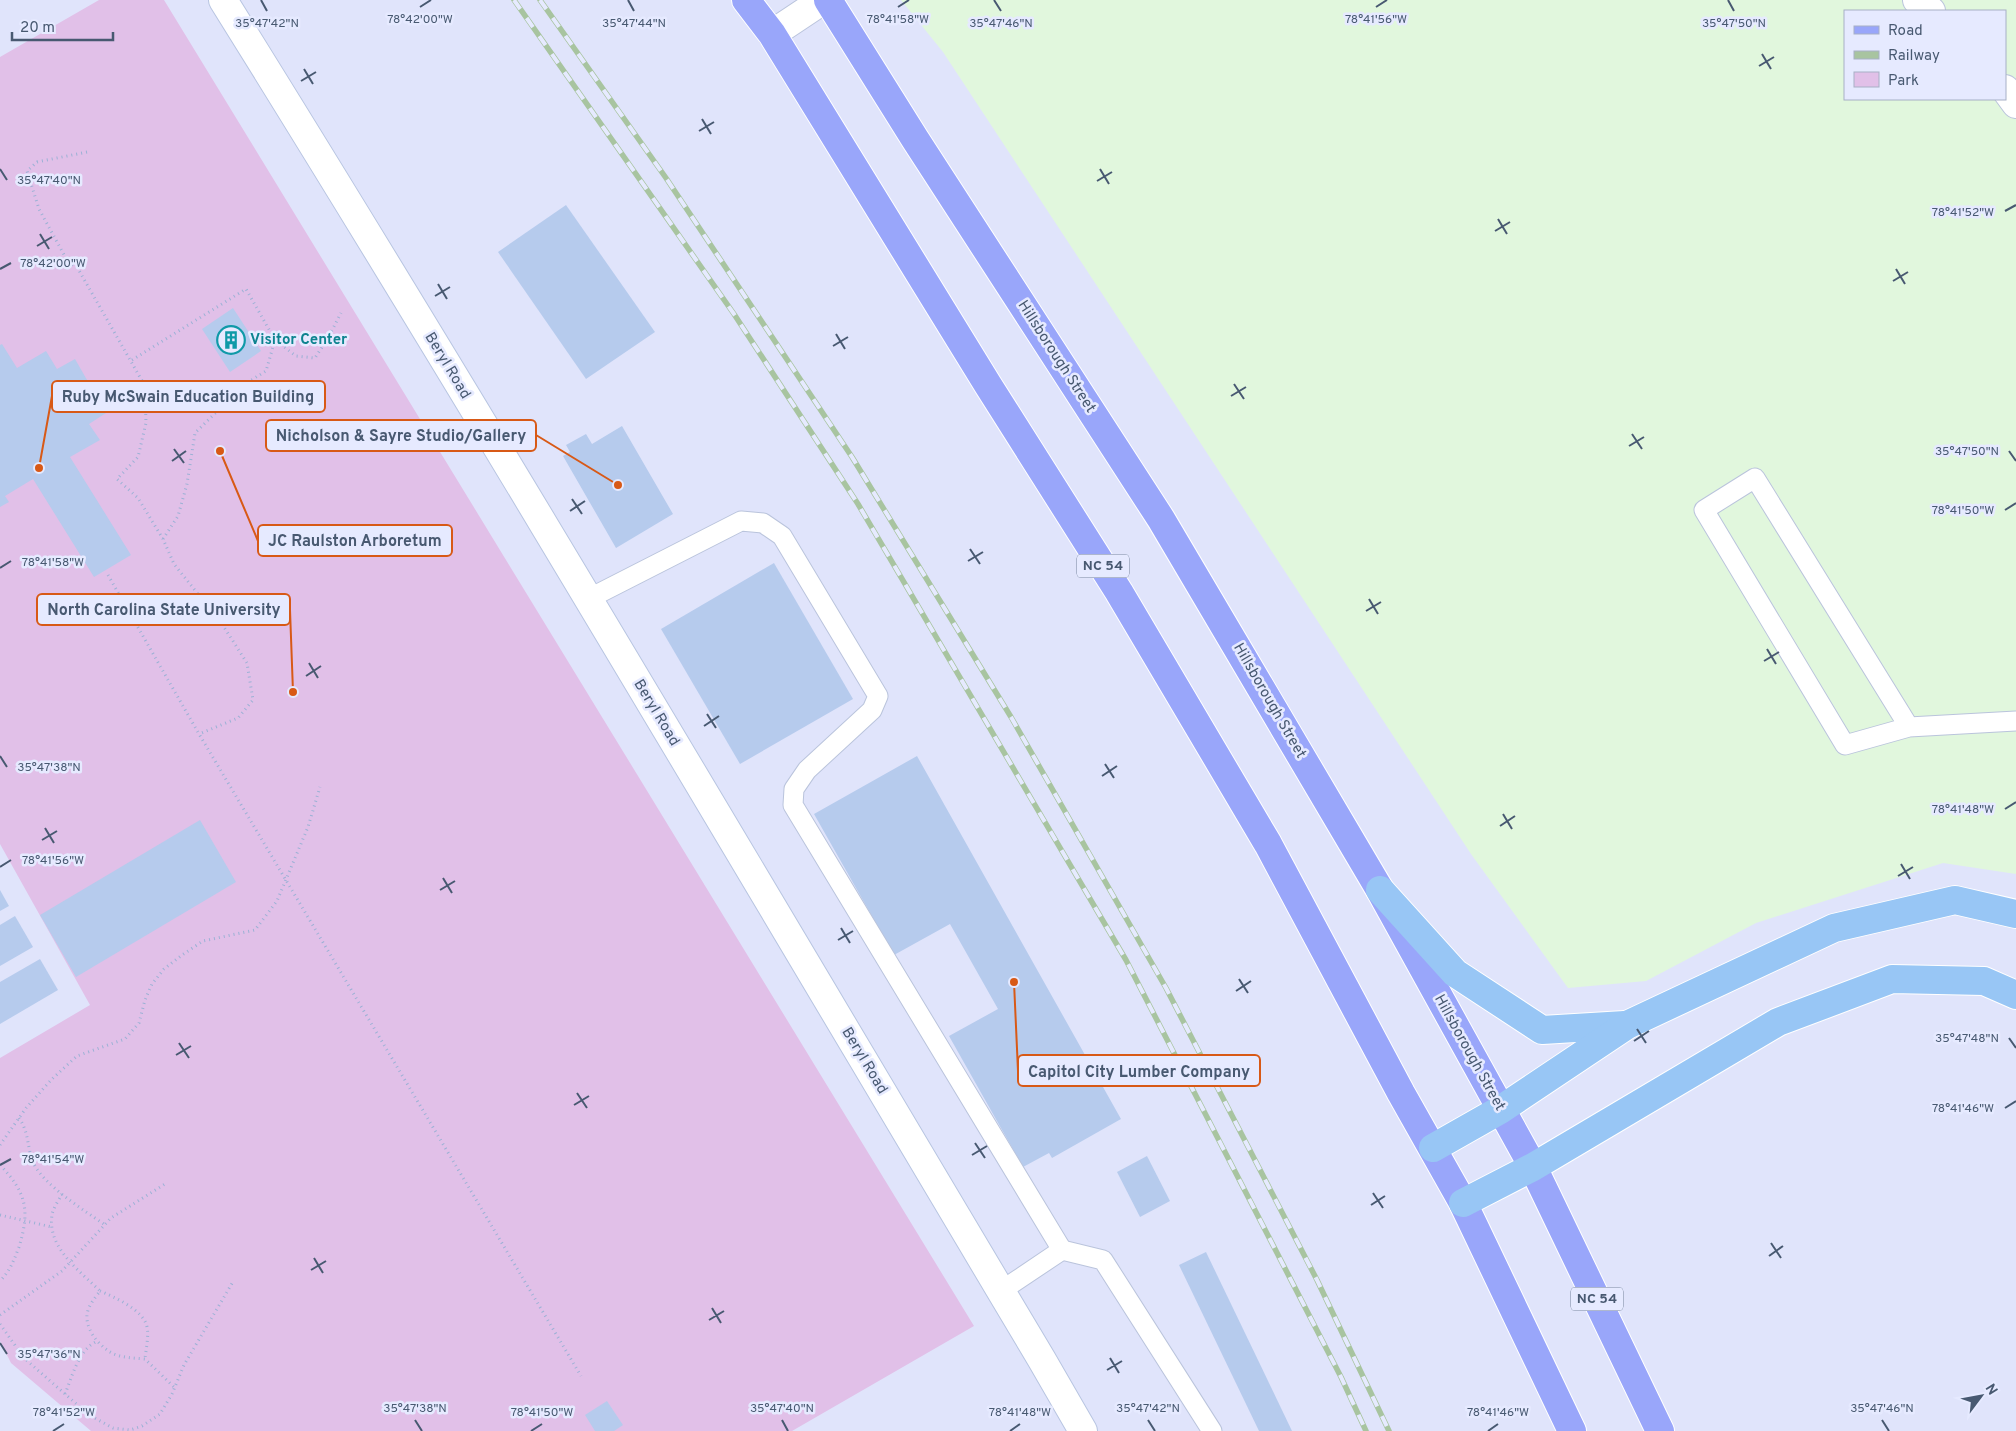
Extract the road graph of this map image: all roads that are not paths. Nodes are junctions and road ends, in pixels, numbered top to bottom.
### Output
1 (223, 0) edge
2 (746, 0) edge
3 (823, 0) edge
4 (828, 0) edge
5 (1917, 0) edge
6 (1930, 10) edge
7 (772, 34) junction
8 (2006, 90) edge
9 (2016, 104) edge
10 (588, 599) junction
11 (2016, 721) edge
12 (1909, 727) junction
13 (1380, 890) junction
14 (2016, 914) edge
15 (2016, 995) edge
16 (1627, 1025) junction
17 (1500, 1110) junction
18 (1433, 1148) junction
19 (1533, 1167) junction
20 (1463, 1203) junction
21 (1062, 1250) junction
22 (1001, 1291) junction
23 (1083, 1431) edge
24 (1212, 1431) edge
25 (1572, 1431) edge
26 (1660, 1431) edge

1 - 10 street, Beryl Road
2 - 7 main road, NC 54
3 - 7 street
4 - 13 main road, Hillsborough Street / NC 54
5 - 6 street
7 - 18 main road, NC 54
8 - 9 street
10 - 21 lane
10 - 22 street, Beryl Road
11 - 12 lane
12 - 12 lane
13 - 16 highway
13 - 17 main road, Hillsborough Street / NC 54
14 - 16 highway
15 - 19 highway
16 - 17 highway
17 - 18 highway
17 - 19 main road, Hillsborough Street / NC 54
18 - 20 main road, NC 54
19 - 20 highway
19 - 26 main road, Hillsborough Street / NC 54
20 - 25 main road, NC 54
21 - 22 lane
21 - 24 lane
22 - 23 street, Beryl Road

